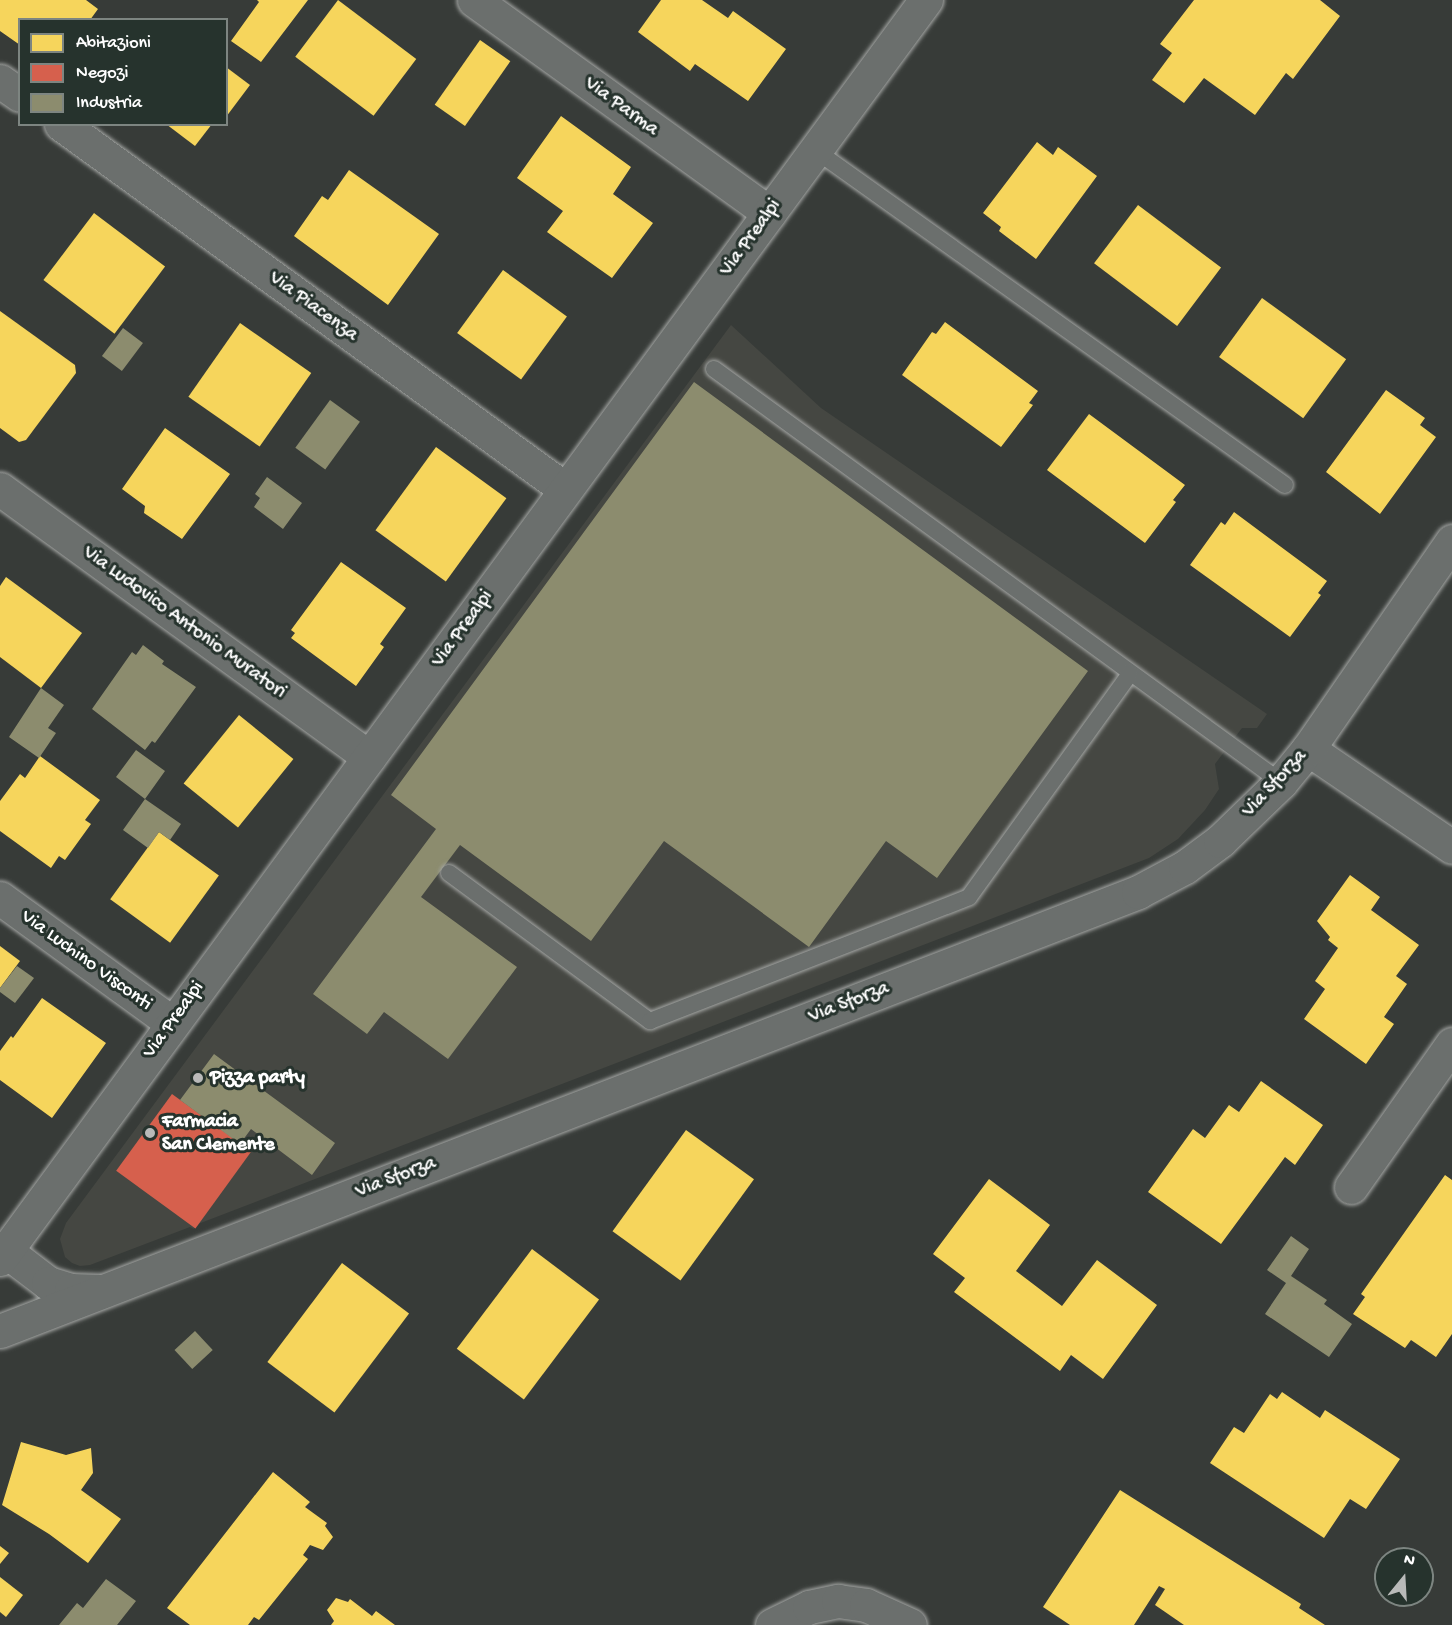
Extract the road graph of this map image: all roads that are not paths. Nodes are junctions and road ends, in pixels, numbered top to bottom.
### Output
1 (474, 0) edge
2 (926, 0) edge
3 (0, 81) edge
4 (18, 94) edge
5 (64, 126) edge
6 (815, 150) junction
7 (769, 213) junction
8 (714, 369) dead end
9 (1285, 485) dead end
10 (0, 489) edge
11 (565, 489) junction
12 (1452, 541) edge
13 (1130, 674) junction
14 (1308, 750) junction
15 (369, 757) junction
16 (1281, 782) junction
17 (1452, 847) edge
18 (449, 873) dead end
19 (0, 898) edge
20 (172, 1023) junction
21 (1452, 1044) edge
22 (1351, 1187) dead end
23 (3, 1255) edge
24 (115, 1287) junction
25 (0, 1331) edge
26 (772, 1625) edge
27 (910, 1625) edge

1 - 7 street, Via Parma
2 - 6 street, Via Prealpi
3 - 4 street
5 - 11 street, Via Piacenza
6 - 7 street, Via Prealpi
6 - 9 lane
7 - 11 street, Via Prealpi
8 - 13 lane
10 - 15 street, Via Ludovico Antonio Muratori
11 - 15 street, Via Prealpi
12 - 14 street, Via Sforza
13 - 16 lane
13 - 18 lane
14 - 16 street, Via Sforza
14 - 17 street
15 - 20 street, Via Prealpi
16 - 24 street, Via Sforza
19 - 20 street, Via Luchino Visconti
20 - 23 street, Via Prealpi
21 - 22 street
23 - 24 street, Via Sforza
24 - 25 street, Via Sforza
26 - 27 street

